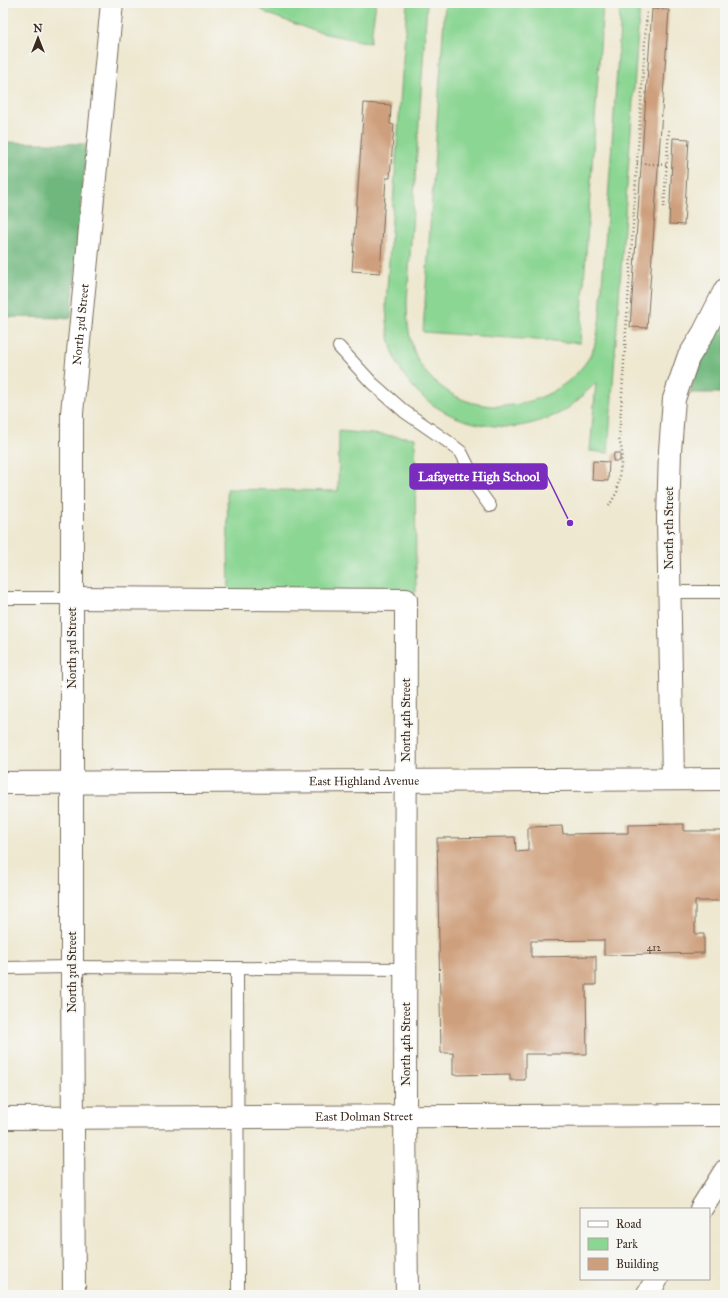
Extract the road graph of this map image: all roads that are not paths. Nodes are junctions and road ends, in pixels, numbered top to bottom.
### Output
1 (112, 3) edge
2 (725, 290) edge
3 (339, 347) dead end
4 (490, 506) dead end
5 (670, 592) junction
6 (725, 592) edge
7 (3, 598) edge
8 (72, 598) junction
9 (673, 779) junction
10 (725, 779) edge
11 (405, 780) junction
12 (3, 783) edge
13 (72, 783) junction
14 (72, 967) junction
15 (3, 968) edge
16 (237, 968) junction
17 (406, 969) junction
18 (725, 1114) edge
19 (405, 1116) junction
20 (238, 1117) junction
21 (3, 1118) edge
22 (72, 1118) junction
23 (723, 1179) edge
24 (702, 1208) edge
25 (656, 1280) edge
26 (74, 1295) edge
27 (238, 1295) edge
28 (407, 1295) edge
29 (647, 1295) edge

1 - 8 street, North 3rd Street
2 - 5 street, North 5th Street
3 - 4 lane
5 - 6 lane
5 - 9 street, North 5th Street
7 - 8 lane
8 - 11 street, North 4th Street
8 - 13 street, North 3rd Street
9 - 10 street, East Highland Avenue
9 - 11 street, East Highland Avenue
11 - 13 street, East Highland Avenue
11 - 17 street, North 4th Street
12 - 13 street, East Highland Avenue
13 - 14 street, North 3rd Street
14 - 15 lane
14 - 16 lane
14 - 22 street, North 3rd Street
16 - 17 lane
16 - 20 lane
17 - 19 street, North 4th Street
18 - 19 street, East Dolman Street
19 - 20 street, East Dolman Street
19 - 28 street, North 4th Street
20 - 22 street, East Dolman Street
20 - 27 lane
21 - 22 street, East Dolman Street
22 - 26 street, North 3rd Street
23 - 24 street
25 - 29 street

